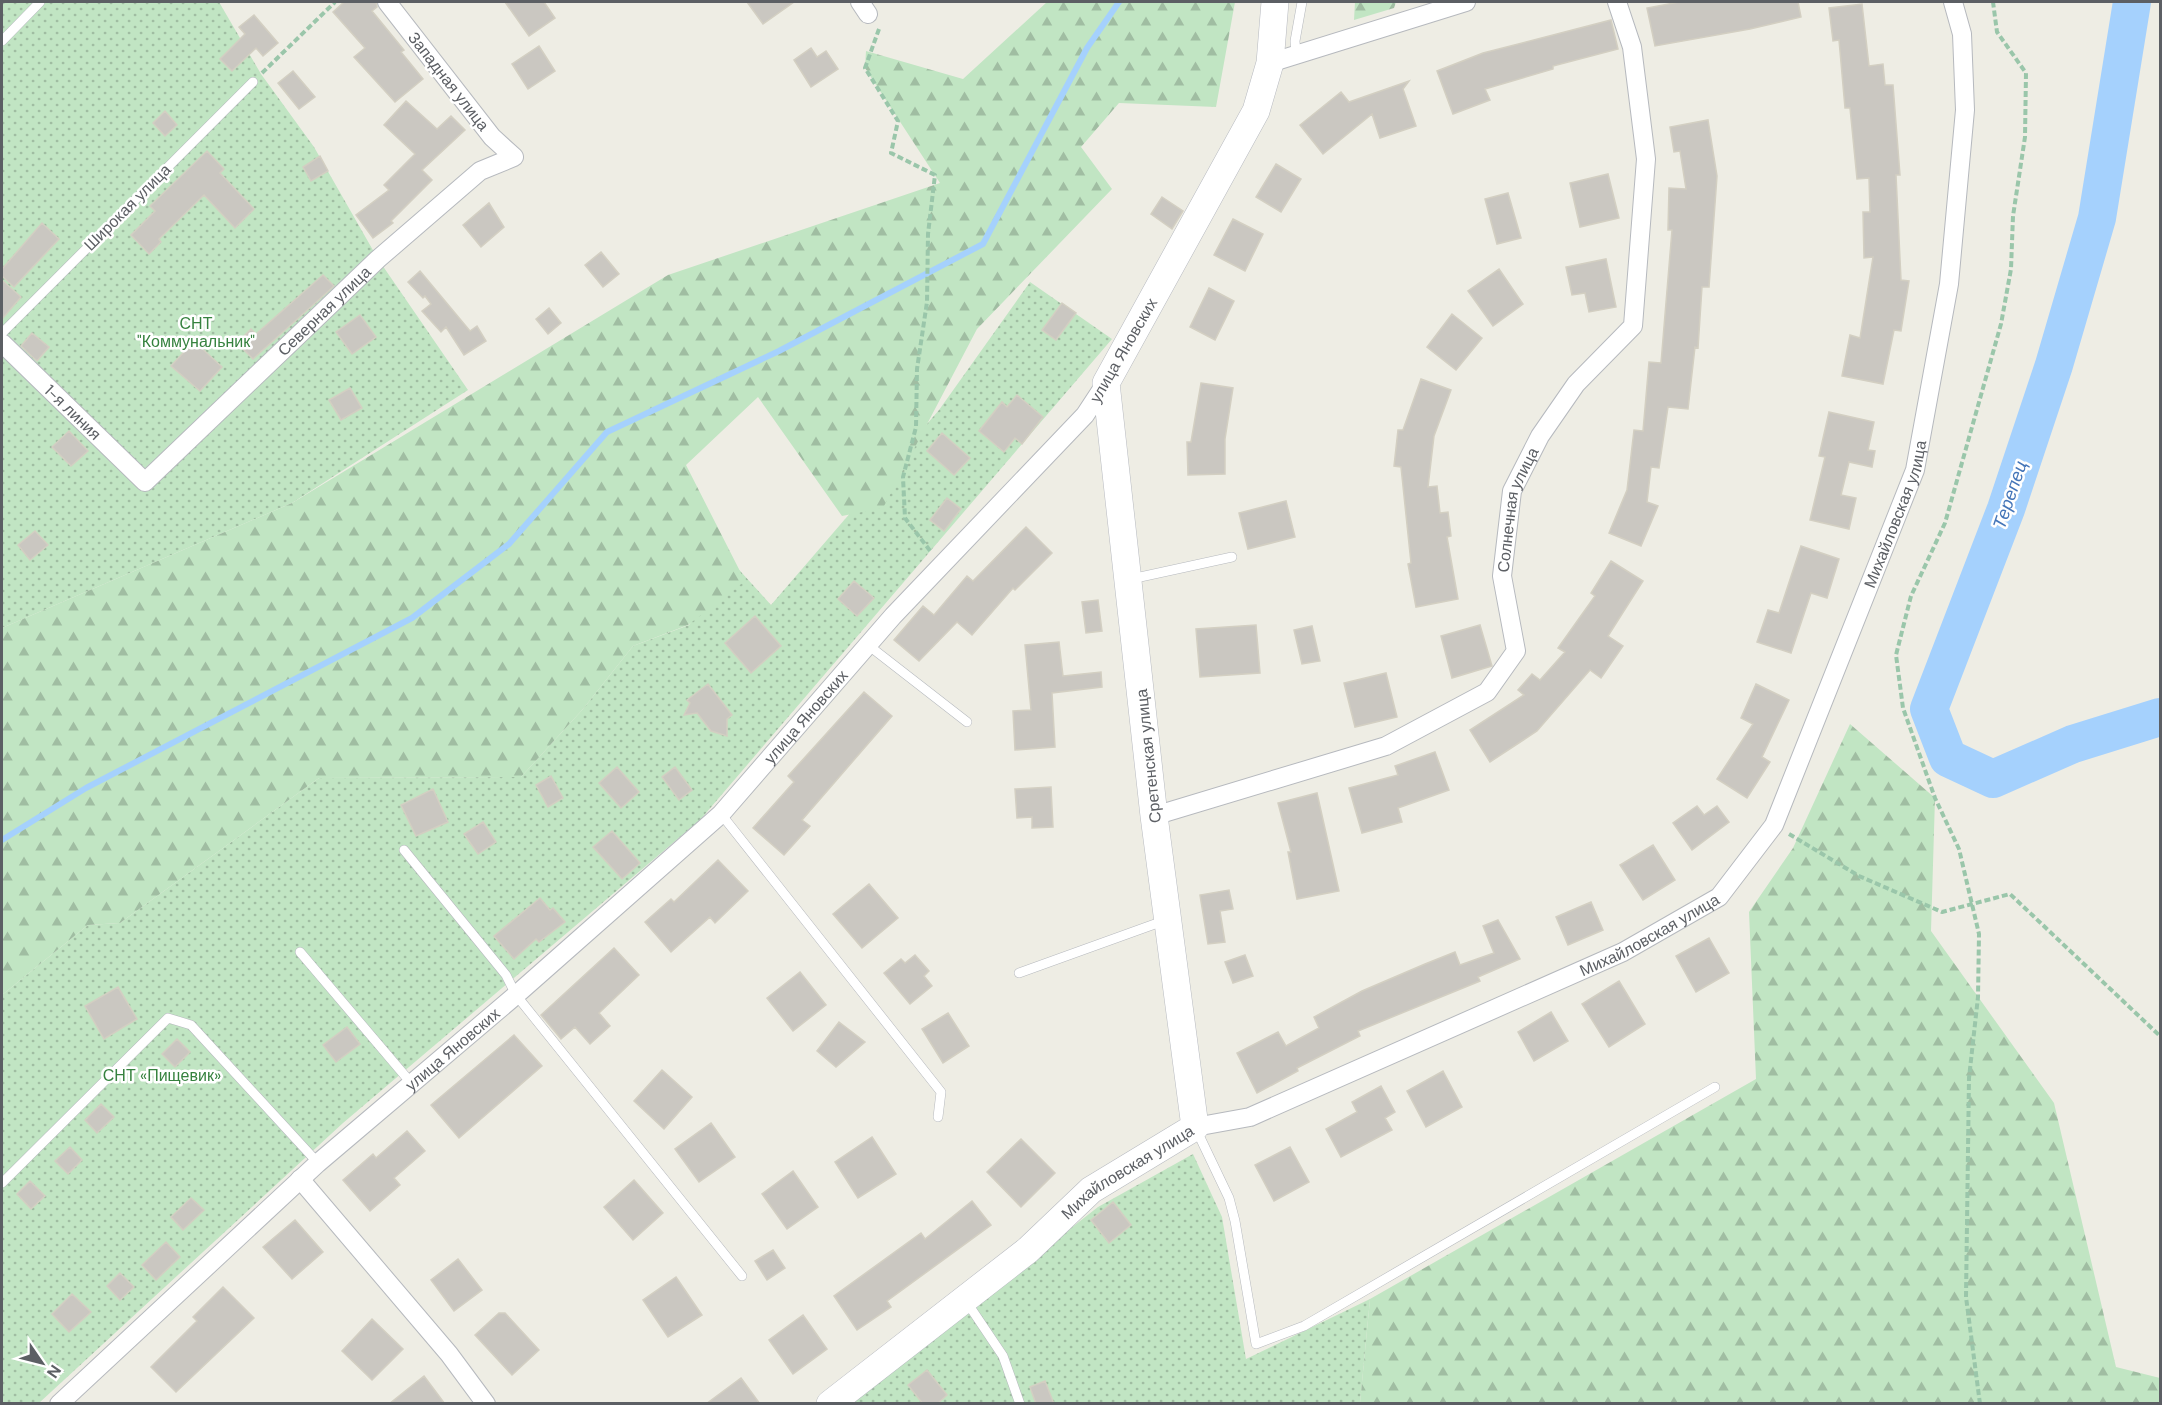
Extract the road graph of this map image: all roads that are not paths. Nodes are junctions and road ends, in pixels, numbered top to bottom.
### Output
1 (40, 2) edge
2 (387, 2) edge
3 (1275, 2) edge
4 (1302, 2) edge
5 (1466, 2) edge
6 (1617, 2) edge
7 (1953, 2) edge
8 (2, 41) edge
9 (1296, 55) junction
10 (1270, 63) junction
11 (253, 82) road end
12 (514, 157) joint
13 (2, 333) edge
14 (2, 343) edge
15 (1106, 383) junction
16 (145, 482) joint
17 (1232, 557) dead end
18 (1128, 580) junction
19 (868, 645) junction
20 (967, 722) dead end
21 (721, 814) junction
22 (1154, 816) junction
23 (404, 850) dead end
24 (1168, 919) junction
25 (300, 952) dead end
26 (1019, 973) dead end
27 (516, 995) junction
28 (412, 1084) junction
29 (1715, 1088) dead end
30 (938, 1117) dead end
31 (1195, 1127) junction
32 (318, 1163) junction
33 (300, 1179) junction
34 (2, 1183) edge
35 (742, 1276) dead end
36 (965, 1299) junction
37 (59, 1404) edge
38 (486, 1404) edge
39 (830, 1404) edge
40 (1020, 1404) edge

1 - 8 lane
2 - 12 street, Западная улица
3 - 10 street, улица Яновских
4 - 9 lane
5 - 9 street
6 - 22 street, Солнечная улица
7 - 31 street, Михайловская улица
9 - 10 street
10 - 15 street, улица Яновских
11 - 13 lane, Широкая улица
12 - 16 street, Северная улица
14 - 16 street, 1-я линия
15 - 18 street, Сретенская улица
15 - 19 street, улица Яновских
17 - 18 lane
18 - 22 street, Сретенская улица
19 - 20 lane
19 - 21 street, улица Яновских
21 - 27 street, улица Яновских
21 - 30 lane
22 - 24 street, Сретенская улица
23 - 27 lane
24 - 26 lane
24 - 31 street, Сретенская улица
25 - 28 lane
27 - 28 street, улица Яновских
27 - 35 lane
28 - 32 street, улица Яновских
29 - 31 lane
31 - 36 street, Михайловская улица
32 - 33 street, улица Яновских
32 - 34 lane
33 - 37 street, улица Яновских
33 - 38 street
36 - 39 street, Михайловская улица
36 - 40 lane

